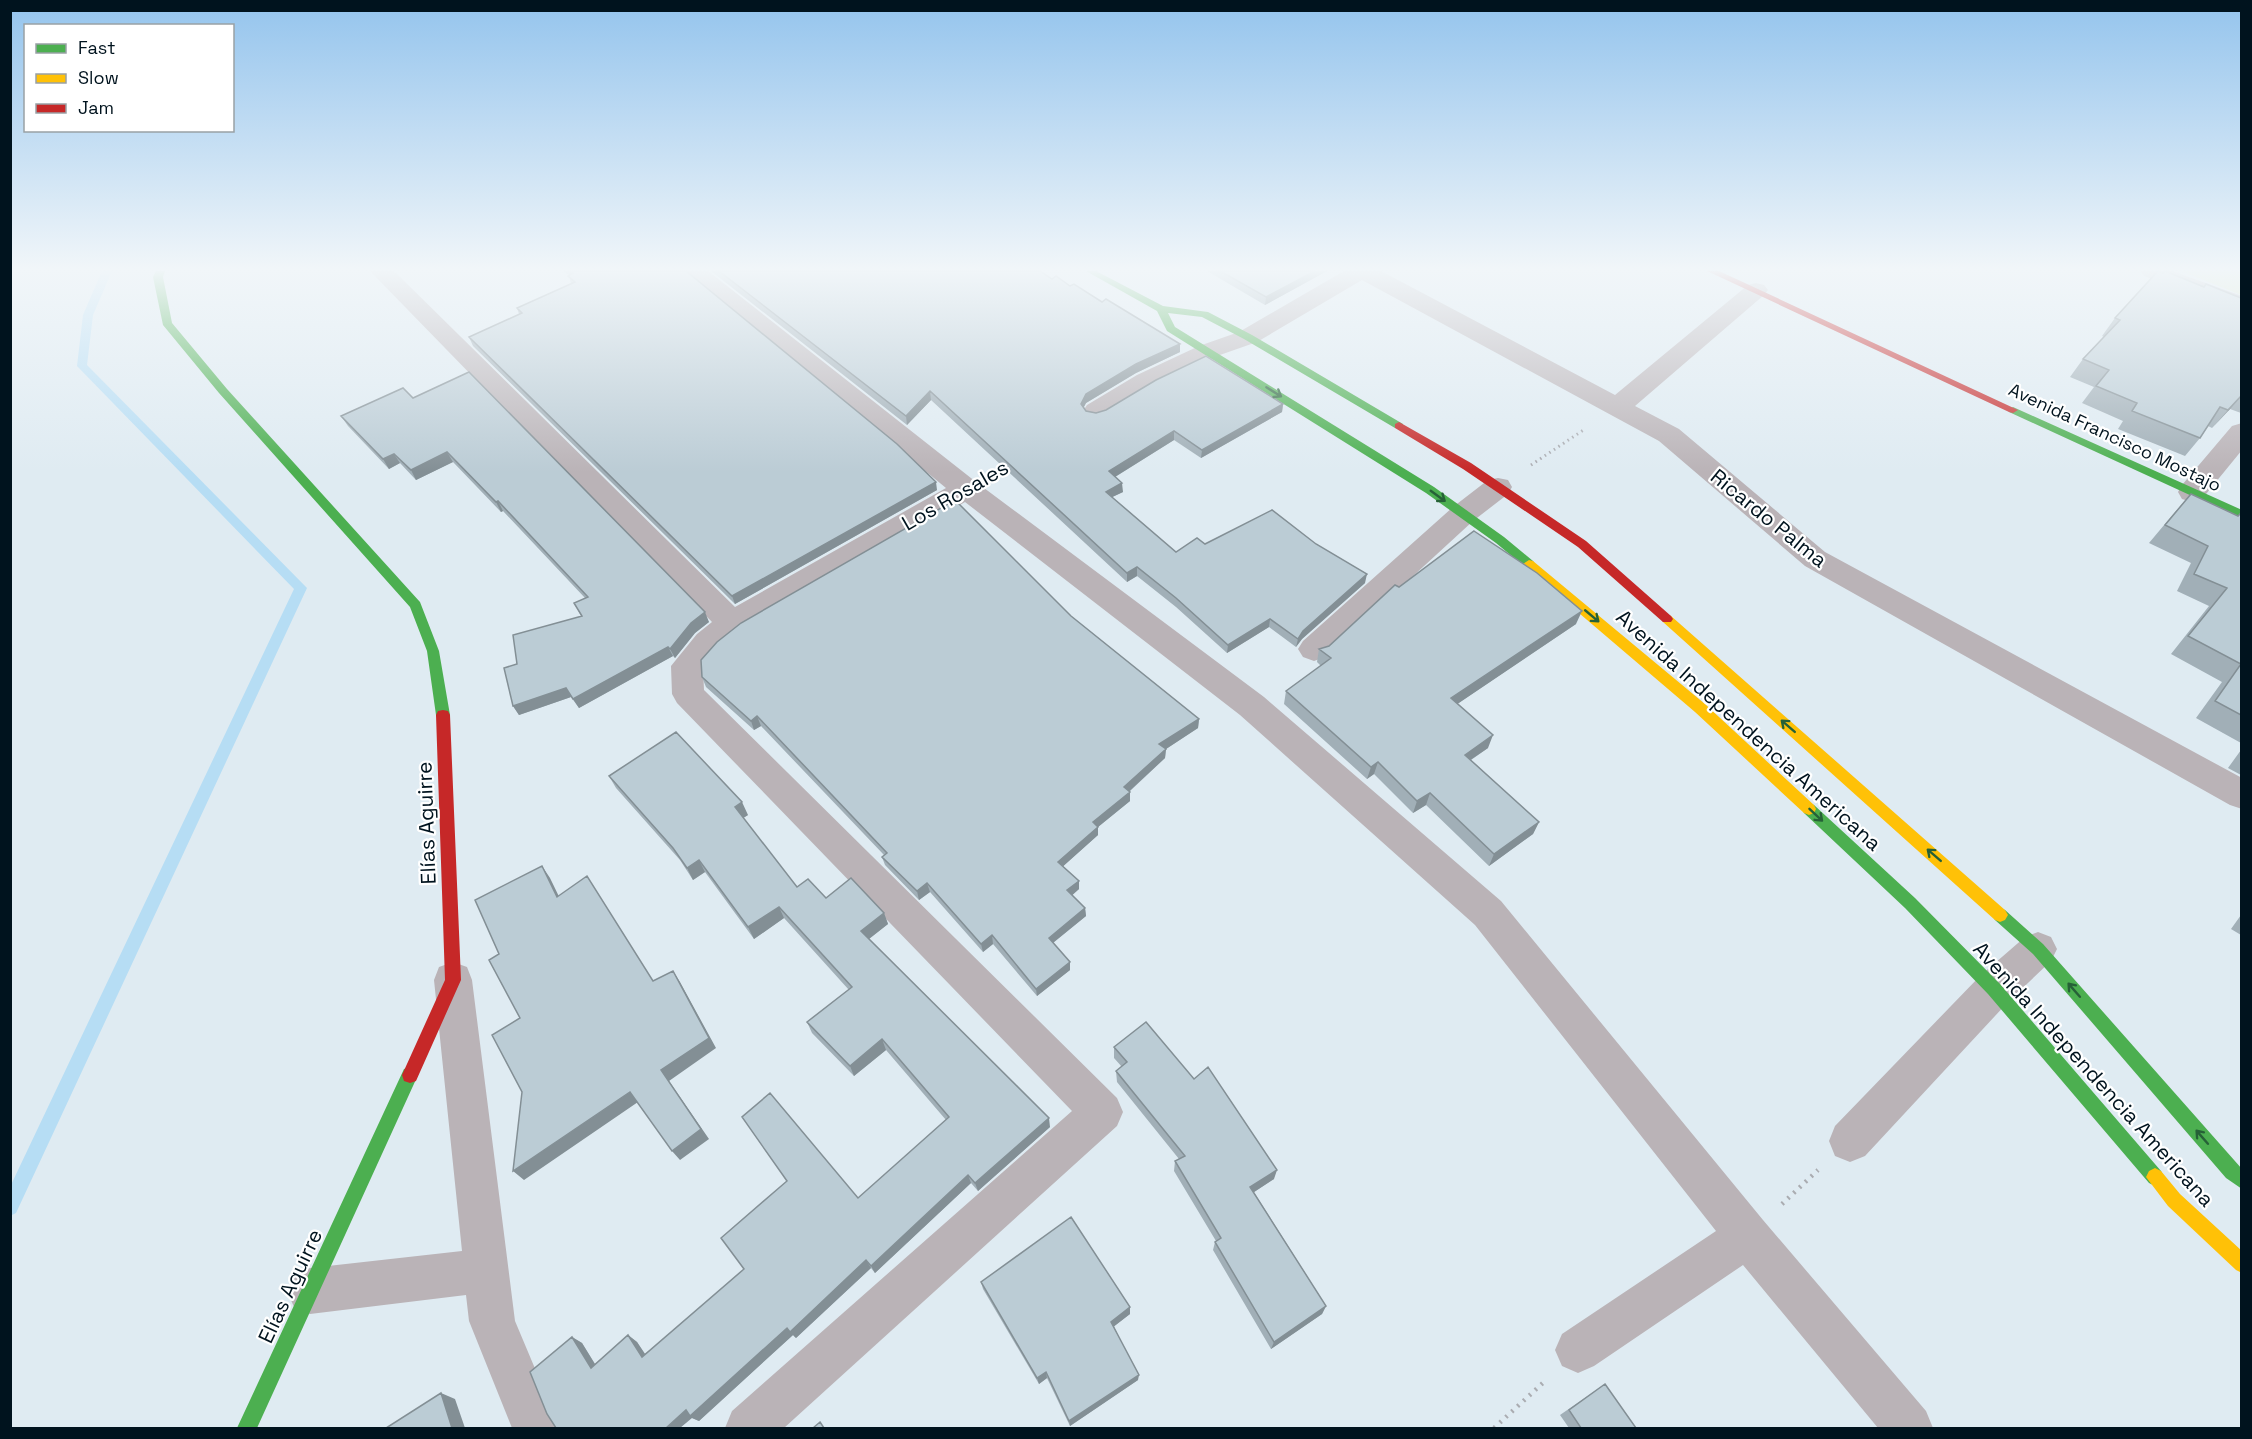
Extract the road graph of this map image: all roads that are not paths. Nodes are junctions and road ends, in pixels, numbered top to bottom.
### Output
1 (179, 338) edge
2 (448, 338) edge
3 (778, 338) edge
4 (1186, 338) edge
5 (1245, 338) edge
6 (1249, 338) edge
7 (1487, 338) edge
8 (1699, 338) edge
9 (1860, 338) edge
10 (1208, 351) junction
11 (1616, 408) junction
12 (1096, 411) edge
13 (2241, 432) edge
14 (1498, 487) junction
15 (966, 489) junction
16 (2192, 492) junction
17 (1463, 514) junction
18 (2241, 515) edge
19 (732, 623) junction
20 (1314, 649) dead end
21 (2241, 795) edge
22 (2038, 949) junction
23 (453, 980) junction
24 (1994, 989) junction
25 (1850, 1142) road end
26 (2241, 1180) edge
27 (1747, 1236) junction
28 (2241, 1263) edge
29 (486, 1270) junction
30 (310, 1291) junction
31 (1578, 1350) road end
32 (247, 1428) edge
33 (536, 1428) edge
34 (749, 1428) edge
35 (1909, 1428) edge

1 - 23 street, Elías Aguirre
2 - 19 street
3 - 15 street
4 - 10 street, Avenida Independencia Americana
5 - 10 street
6 - 14 street, Avenida Independencia Americana
7 - 11 street, Ricardo Palma
8 - 11 street
9 - 16 street, Avenida Francisco Mostajo
10 - 12 street
10 -> 17 street, Avenida Independencia Americana
11 - 21 street, Ricardo Palma
13 - 16 street
14 - 17 street
22 -> 14 street, Avenida Independencia Americana
15 - 19 street, Los Rosales
15 - 27 street
16 - 18 street, Avenida Francisco Mostajo
17 - 20 street
17 -> 24 street, Avenida Independencia Americana
19 - 34 street, Los Rosales
22 - 24 street
26 -> 22 street, Avenida Independencia Americana
23 - 29 street
23 - 30 street, Elías Aguirre
24 - 25 street
24 - 28 street, Avenida Independencia Americana
27 - 31 street
27 - 35 street
29 - 30 street
29 - 33 street
30 - 32 street, Elías Aguirre

